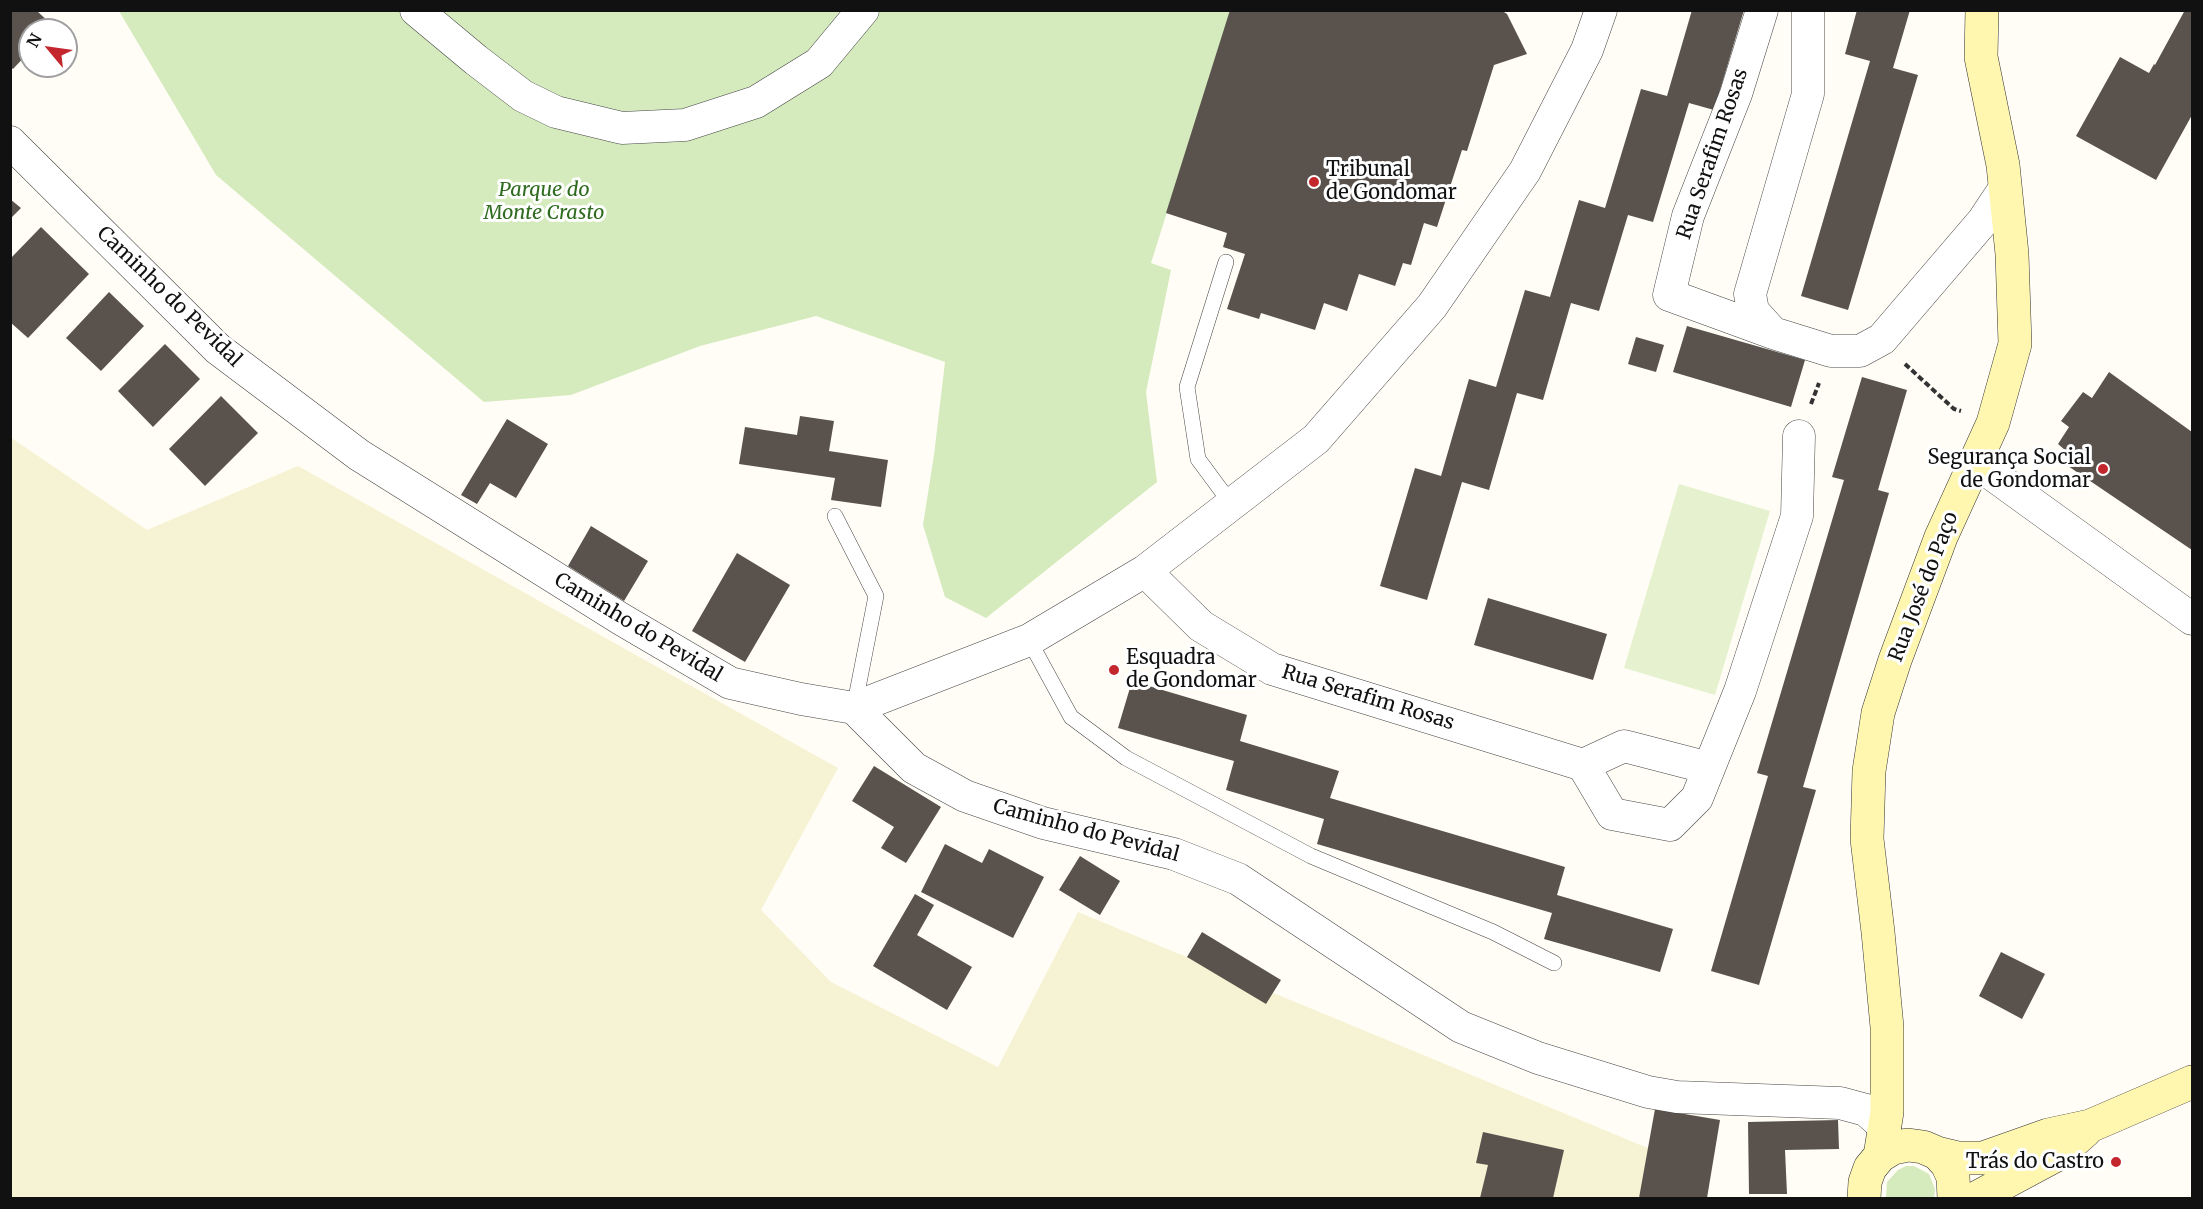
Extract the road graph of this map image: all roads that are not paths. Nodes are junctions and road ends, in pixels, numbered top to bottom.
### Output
1 (416, 10) edge
2 (863, 10) edge
3 (1601, 10) edge
4 (1762, 10) edge
5 (1808, 10) edge
6 (1982, 10) edge
7 (10, 142) edge
8 (2005, 188) junction
9 (1226, 262) dead end
10 (1773, 333) junction
11 (1799, 436) road end
12 (1975, 462) junction
13 (1232, 505) junction
14 (835, 516) dead end
15 (1145, 571) junction
16 (2193, 619) edge
17 (1029, 640) junction
18 (854, 708) junction
19 (1583, 765) junction
20 (1709, 768) junction
21 (1554, 963) dead end
22 (1887, 1066) junction
23 (2193, 1082) edge
24 (2090, 1126) junction
25 (1930, 1150) junction
26 (1870, 1172) edge
27 (1954, 1198) edge
28 (1976, 1198) edge

1 - 2 street
3 - 13 street
4 - 10 street, Rua Serafim Rosas
5 - 10 street
6 - 8 street, Rua José do Paço
7 - 18 street, Caminho do Pevidal
8 - 10 street, Rua Serafim Rosas
8 - 12 street, Rua José do Paço
9 - 13 lane
11 - 20 street
12 - 16 street
12 - 22 street, Rua José do Paço
13 - 15 street
14 - 18 lane
15 - 17 street
15 - 19 street, Rua Serafim Rosas
17 - 18 street
17 - 21 lane
18 - 26 street, Caminho do Pevidal
19 - 20 street
19 - 20 street
22 - 25 street, Rua José do Paço
22 - 26 street, Rua José do Paço
23 - 24 street
24 - 25 street
24 - 28 street
25 - 26 street
25 - 27 street, Rua José do Paço

